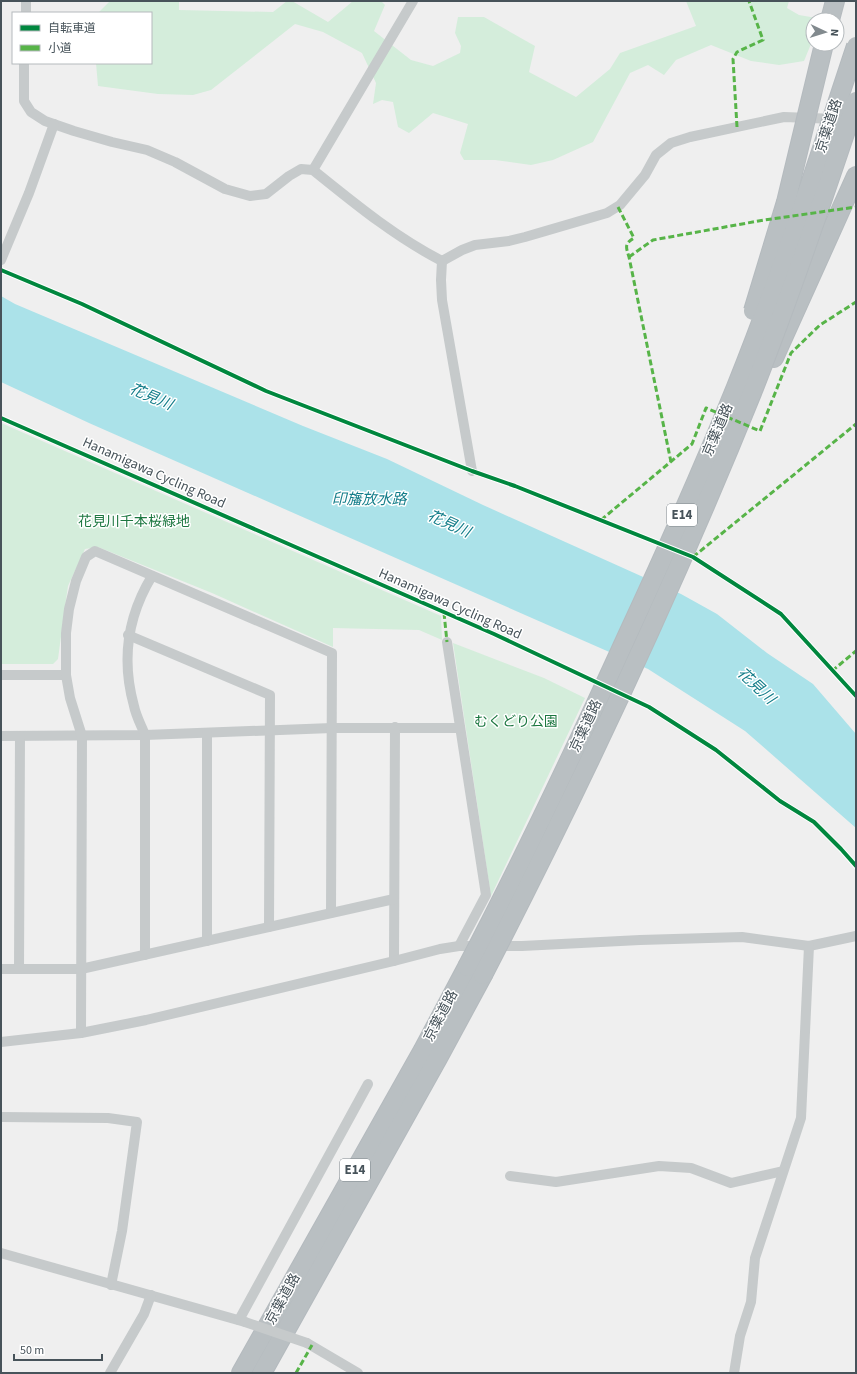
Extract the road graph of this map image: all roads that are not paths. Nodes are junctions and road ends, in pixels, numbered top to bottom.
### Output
1 (26, 1) edge
2 (412, 1) edge
3 (835, 1) edge
4 (26, 12) edge
5 (832, 12) edge
6 (856, 46) edge
7 (822, 52) edge
8 (24, 64) edge
9 (856, 100) edge
10 (856, 119) edge
11 (54, 124) junction
12 (313, 170) junction
13 (856, 176) edge
14 (1, 260) edge
15 (442, 262) junction
16 (472, 471) dead end
17 (692, 514) junction
18 (152, 576) junction
19 (128, 635) junction
20 (447, 642) dead end
21 (1, 675) edge
22 (66, 675) junction
23 (395, 727) junction
24 (332, 728) junction
25 (460, 728) junction
26 (270, 730) junction
27 (207, 733) junction
28 (145, 735) junction
29 (1, 736) edge
30 (20, 736) junction
31 (82, 736) junction
32 (394, 899) junction
33 (331, 913) junction
34 (269, 927) junction
35 (856, 936) edge
36 (207, 941) junction
37 (458, 946) junction
38 (809, 946) junction
39 (145, 955) junction
40 (394, 961) junction
41 (1, 969) edge
42 (18, 969) junction
43 (81, 969) junction
44 (81, 1033) junction
45 (1, 1042) edge
46 (368, 1084) dead end
47 (1, 1117) edge
48 (783, 1171) junction
49 (510, 1176) dead end
50 (1, 1253) edge
51 (111, 1285) junction
52 (151, 1295) junction
53 (242, 1321) junction
54 (110, 1373) edge
55 (241, 1373) edge
56 (262, 1373) edge
57 (358, 1373) edge
58 (734, 1373) edge

1 - 4 street
2 - 12 street
3 - 5 highway
6 - 17 highway, 京葉道路 / E14, bridge
7 - 17 highway, bridge
8 - 11 street
9 - 17 highway, 京葉道路 / E14, bridge
10 - 15 street
11 - 12 street
11 - 14 street
12 - 15 street
13 - 17 highway, bridge
15 - 16 street
17 - 55 highway, 京葉道路 / E14, bridge
17 - 56 highway, 京葉道路 / E14, bridge
18 - 19 street
18 - 22 street
18 - 24 street
19 - 26 street
19 - 28 street
20 - 25 street
21 - 22 street
22 - 31 street
23 - 24 street
23 - 25 street
23 - 32 street
24 - 26 street
24 - 33 street
25 - 37 street
26 - 27 street
26 - 34 street
27 - 28 street
27 - 36 street
28 - 31 street
28 - 39 street
29 - 30 street
30 - 31 street
30 - 42 street
31 - 43 street
32 - 33 street
32 - 40 street
33 - 34 street
34 - 36 street
35 - 38 street
36 - 39 street
37 - 38 street
37 - 40 street
38 - 48 street
39 - 43 street
40 - 44 street
41 - 42 street
42 - 43 street
43 - 44 street
44 - 45 street
46 - 53 street
47 - 51 street
48 - 49 street
48 - 58 street
50 - 51 street
51 - 52 street
52 - 53 street
52 - 54 street
53 - 57 street, bridge

